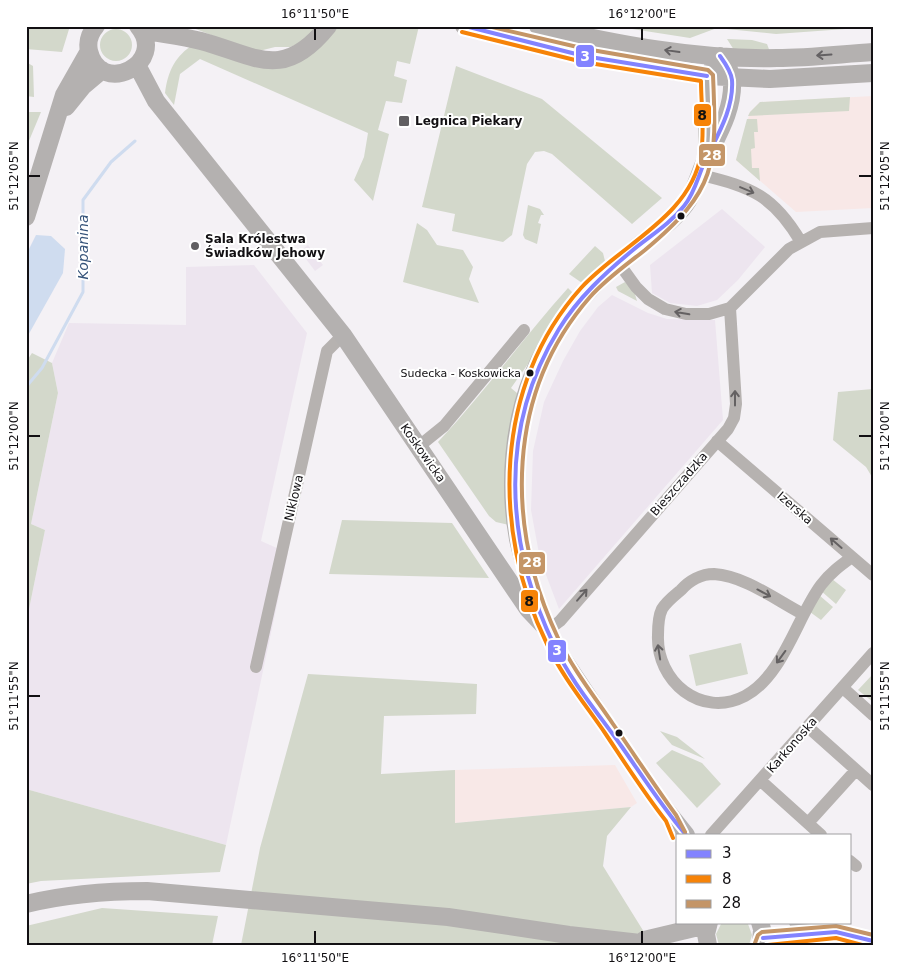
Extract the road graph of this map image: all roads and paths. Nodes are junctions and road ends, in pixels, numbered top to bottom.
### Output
1 (96, 26) edge
2 (328, 26) edge
3 (464, 26) edge
4 (139, 28) edge
5 (544, 28) edge
6 (190, 39) junction
7 (145, 48) junction
8 (89, 51) junction
9 (873, 52) edge
10 (720, 56) junction
11 (137, 65) junction
12 (102, 70) junction
13 (873, 73) edge
14 (120, 74) junction
15 (707, 76) junction
16 (733, 78) junction
17 (156, 101) junction
18 (60, 115) junction
19 (707, 158) junction
20 (701, 175) junction
21 (26, 217) edge
22 (873, 228) edge
23 (801, 242) junction
24 (618, 262) junction
25 (730, 308) junction
26 (524, 330) dead end
27 (342, 335) junction
28 (717, 441) junction
29 (418, 447) junction
30 (491, 551) junction
31 (521, 552) junction
32 (852, 557) junction
33 (873, 575) edge
34 (803, 614) junction
35 (548, 630) junction
36 (873, 653) edge
37 (256, 667) dead end
38 (842, 688) junction
39 (873, 715) edge
40 (808, 727) junction
41 (856, 770) junction
42 (761, 781) junction
43 (873, 785) edge
44 (671, 818) junction
45 (808, 823) junction
46 (678, 834) edge
47 (685, 834) edge
48 (712, 834) edge
49 (820, 834) edge
50 (26, 904) edge
51 (708, 924) edge
52 (806, 924) edge
53 (836, 932) junction
54 (761, 935) edge
55 (873, 941) edge
56 (631, 943) junction
57 (658, 945) edge
58 (708, 945) edge

1 - 8 street
2 - 6 street
3 - 15 street
4 - 6 street
4 - 7 street
10 -> 5 street
6 - 7 street
7 - 11 street
8 - 12 street
8 - 18 street
9 -> 10 street
10 - 15 street
10 - 16 street
11 - 14 street
11 - 17 street, Koskowicka
12 - 14 street
12 - 18 street
13 - 16 street
14 - 17 street, Koskowicka
15 - 16 street
15 - 19 street
16 - 19 street
17 - 27 street, Koskowicka
18 - 21 street
19 - 20 street
20 -> 23 street
20 - 24 street
22 - 23 street
23 - 25 street
25 -> 24 street
24 - 31 street
28 -> 25 street, Bieszczadzka
26 - 29 street
27 - 29 street, Koskowicka
27 - 37 street, Niklowa
32 -> 28 street, Izerska
35 -> 28 street, Bieszczadzka
29 - 30 street, Koskowicka
30 - 31 street
30 - 35 street, Koskowicka
31 - 35 street
32 - 33 street, Izerska
32 - 34 street
34 -> 34 street
35 - 44 street, Koskowicka
36 - 38 street, Karkonoska
38 - 39 street
38 - 40 street, Karkonoska
40 - 41 street
40 - 42 street, Karkonoska
41 - 43 street
41 - 45 street
42 - 45 street
42 - 48 street, Karkonoska
44 - 46 street, Koskowicka
44 - 47 street, Koskowicka
45 - 49 street
50 - 56 street
51 - 56 street
51 - 58 street
52 - 53 street
53 - 54 street
53 - 55 street
56 - 57 street

